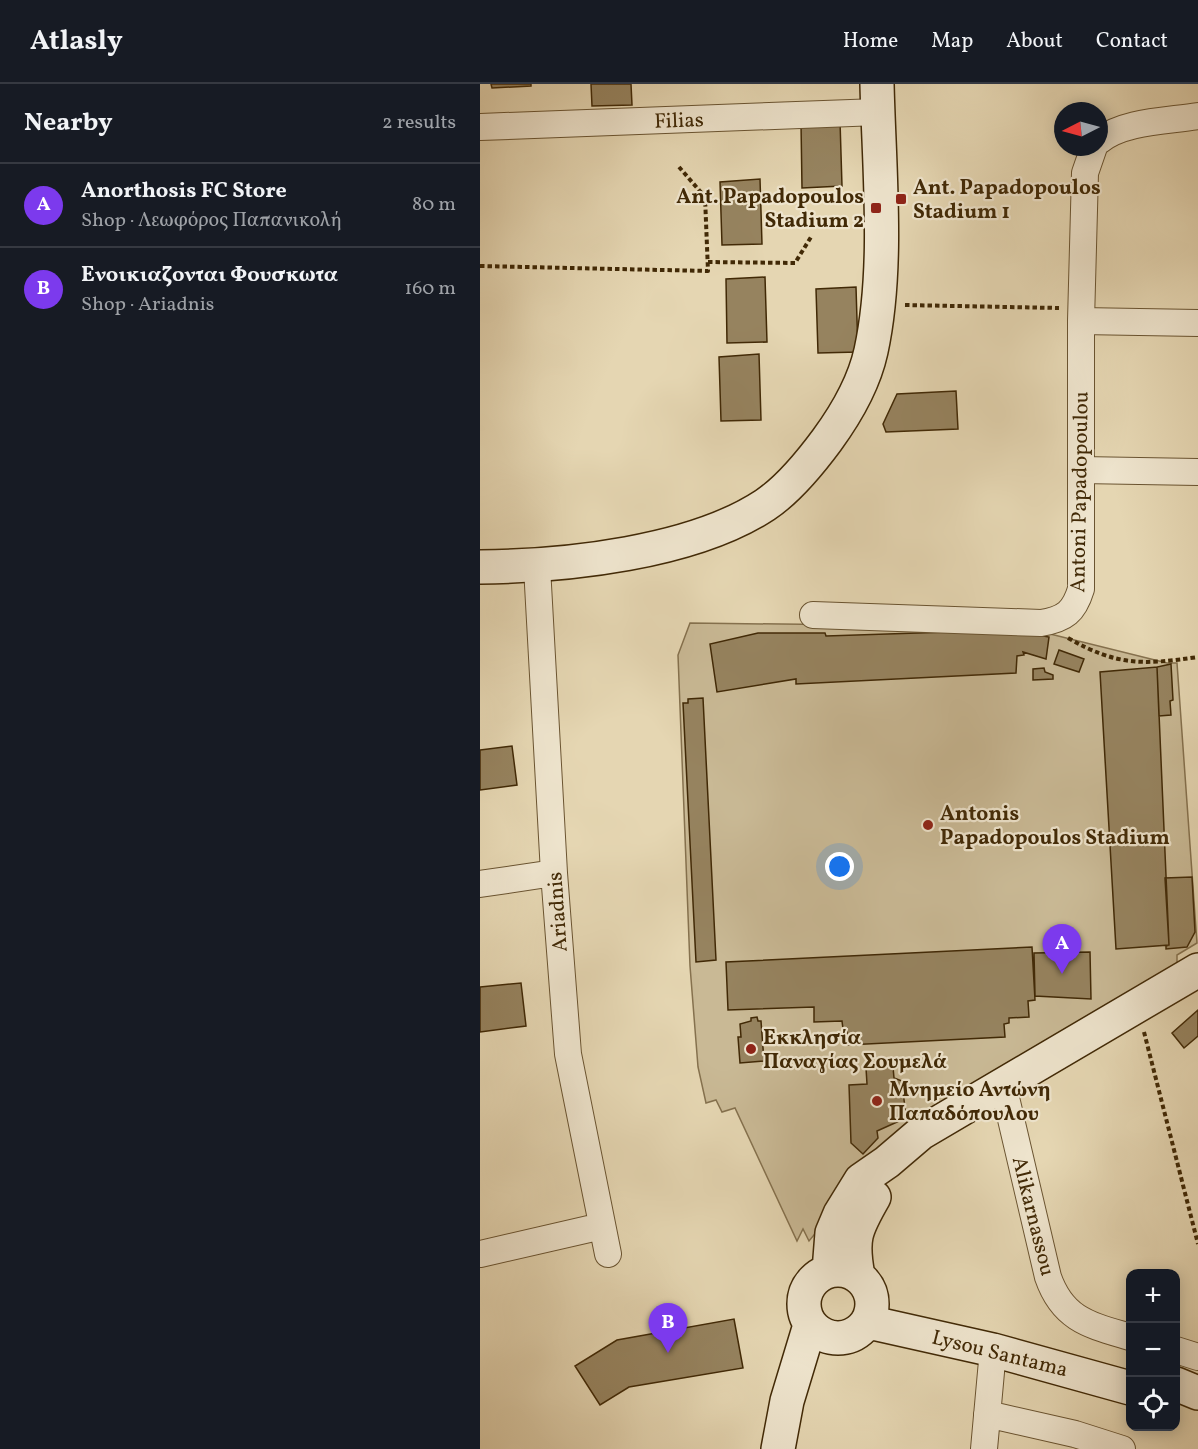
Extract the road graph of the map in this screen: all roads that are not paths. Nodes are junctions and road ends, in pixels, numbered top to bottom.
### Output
1 (878, 98) edge
2 (1198, 116) edge
3 (480, 127) edge
4 (1108, 136) edge
5 (1091, 156) edge
6 (1081, 315) junction
7 (1198, 323) edge
8 (1081, 470) junction
9 (1198, 472) edge
10 (480, 567) edge
11 (537, 567) junction
12 (813, 615) dead end
13 (554, 873) junction
14 (480, 884) edge
15 (1198, 970) edge
16 (1003, 1085) junction
17 (602, 1226) junction
18 (480, 1254) edge
19 (608, 1254) dead end
20 (857, 1292) junction
21 (810, 1325) junction
22 (1126, 1335) edge
23 (839, 1339) junction
24 (993, 1350) junction
25 (1180, 1351) edge
26 (1198, 1357) edge
27 (1126, 1366) edge
28 (795, 1377) junction
29 (1180, 1386) edge
30 (1126, 1387) edge
31 (1198, 1393) edge
32 (1180, 1406) edge
33 (1198, 1413) edge
34 (987, 1414) junction
35 (778, 1449) edge
36 (984, 1449) edge
37 (1122, 1449) edge

1 - 3 street, Filias
1 - 11 street
2 - 4 street
5 - 6 street, Antoni Papadopoulou
6 - 7 street
6 - 8 street, Antoni Papadopoulou
8 - 9 street
8 - 12 street, Antoni Papadopoulou
10 - 11 street
11 - 13 street, Ariadnis
13 - 14 street
13 - 17 street, Ariadnis
15 - 16 street
16 - 20 street
16 - 22 street, Alikarnassou
17 - 18 street
17 - 19 street, Ariadnis
20 - 21 street
20 - 23 street
20 - 24 street, Lysou Santama
20 - 27 street, Lysou Santama
21 - 23 street
21 - 28 street
23 - 28 street
24 - 30 street, Lysou Santama
24 - 34 street
25 - 26 street
28 - 35 street
29 - 31 street
32 - 33 street
34 - 36 street
34 - 37 street

